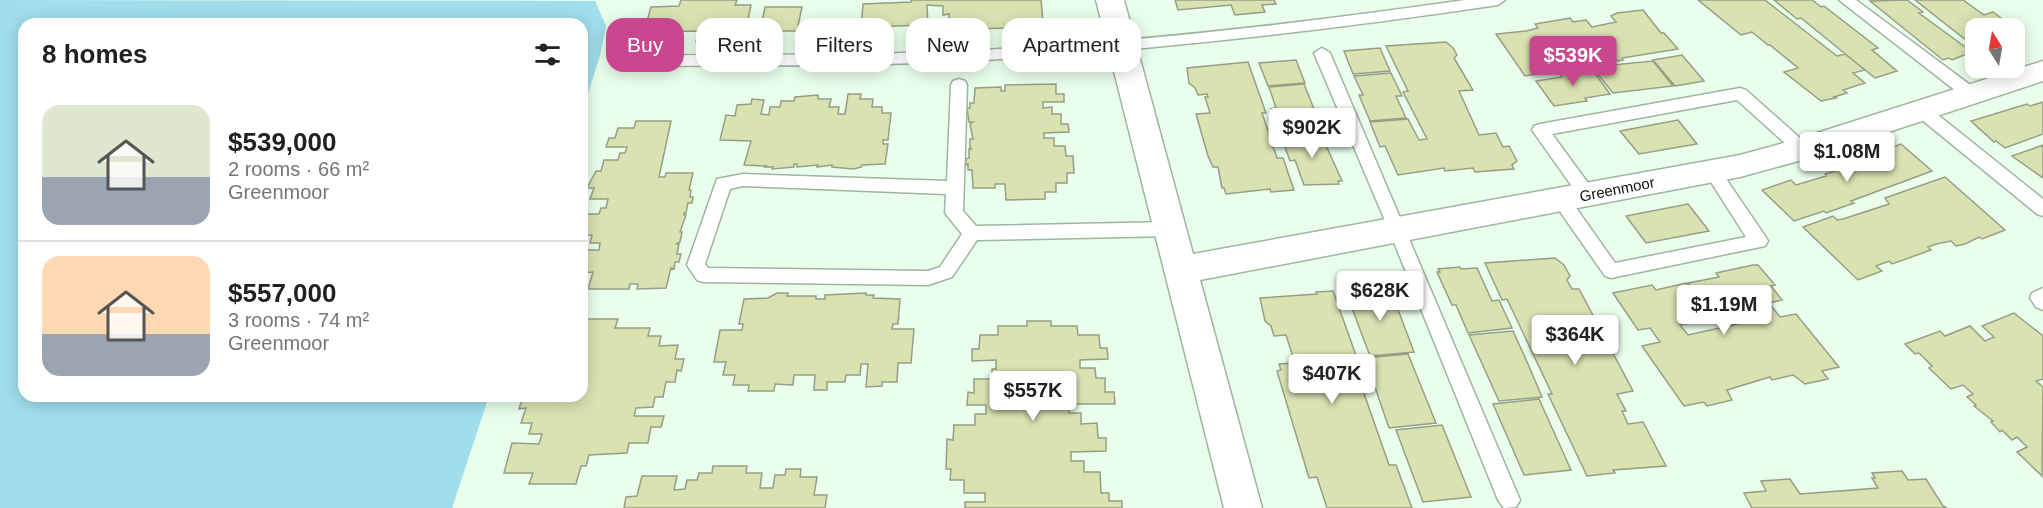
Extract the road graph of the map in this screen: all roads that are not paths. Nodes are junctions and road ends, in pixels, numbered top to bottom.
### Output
1 (1110, 0) edge
2 (1498, 0) edge
3 (1846, 0) edge
4 (1115, 18) edge
5 (1141, 41) edge
6 (1002, 53) edge
7 (1322, 53) dead end
8 (684, 60) edge
9 (2043, 71) edge
10 (1129, 72) edge
11 (959, 85) dead end
12 (1971, 94) junction
13 (1922, 111) junction
14 (1802, 149) junction
15 (1712, 171) junction
16 (955, 188) junction
17 (1574, 197) junction
18 (2043, 209) edge
19 (1169, 229) junction
20 (1398, 230) junction
21 (972, 233) junction
22 (1181, 270) junction
23 (2043, 296) edge
24 (2043, 302) edge
25 (1509, 500) dead end
26 (1243, 508) edge

1 - 4 street
2 - 5 lane
3 - 12 lane
6 - 8 lane
7 - 20 lane
9 - 12 street, Greenmoor
10 - 19 street
11 - 16 lane
12 - 13 street, Greenmoor
13 - 14 street, Greenmoor
13 - 18 lane
14 - 15 street, Greenmoor
14 - 17 lane
15 - 17 street, Greenmoor
15 - 17 lane
16 - 21 lane
16 - 21 lane
17 - 20 street, Greenmoor
19 - 21 lane
19 - 22 street
20 - 22 street, Greenmoor
20 - 25 lane
22 - 26 street
23 - 24 lane

